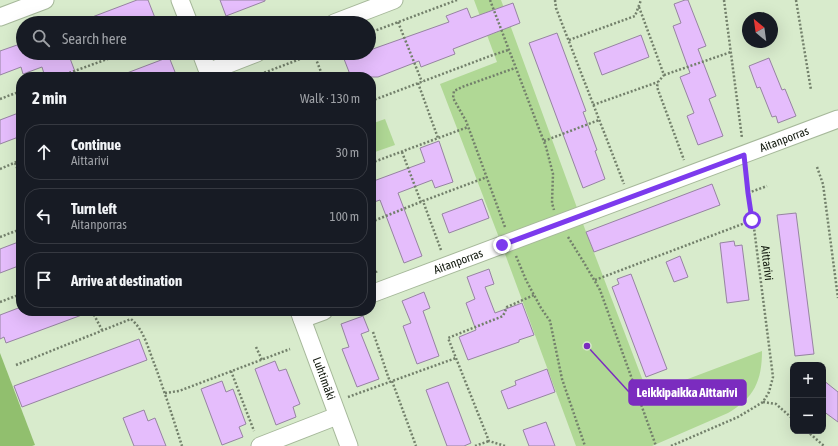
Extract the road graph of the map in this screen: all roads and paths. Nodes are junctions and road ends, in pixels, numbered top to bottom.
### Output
1 (46, 0) edge
2 (180, 0) edge
3 (394, 0) edge
4 (457, 0) edge
5 (555, 0) edge
6 (641, 0) edge
7 (724, 0) edge
8 (796, 0) edge
9 (639, 7) junction
10 (186, 16) edge
11 (352, 16) edge
12 (0, 17) edge
13 (398, 22) junction
14 (376, 30) edge
15 (569, 40) junction
16 (508, 50) dead end
17 (731, 52) junction
18 (105, 60) edge
19 (204, 60) edge
20 (241, 60) edge
21 (297, 60) edge
22 (317, 60) edge
23 (72, 72) edge
24 (208, 72) edge
25 (214, 72) edge
26 (266, 72) edge
27 (321, 72) edge
28 (664, 75) junction
29 (422, 82) junction
30 (658, 82) junction
31 (418, 83) junction
32 (811, 90) dead end
33 (16, 93) edge
34 (0, 99) edge
35 (376, 99) edge
36 (593, 105) junction
37 (838, 119) edge
38 (599, 120) junction
39 (468, 127) dead end
40 (438, 138) junction
41 (544, 141) dead end
42 (402, 152) junction
43 (744, 155) junction
44 (376, 161) edge
45 (15, 163) edge
46 (817, 167) dead end
47 (0, 168) edge
48 (690, 175) junction
49 (487, 177) dead end
50 (767, 186) dead end
51 (748, 193) junction
52 (629, 197) junction
53 (422, 201) junction
54 (376, 220) edge
55 (752, 220) junction
56 (16, 231) edge
57 (0, 237) edge
58 (447, 265) junction
59 (595, 280) dead end
60 (376, 292) edge
61 (534, 295) dead end
62 (16, 296) edge
63 (838, 298) edge
64 (0, 302) edge
65 (95, 316) edge
66 (300, 316) edge
67 (102, 330) junction
68 (373, 332) dead end
69 (256, 347) dead end
70 (290, 349) dead end
71 (456, 358) junction
72 (262, 360) junction
73 (16, 365) dead end
74 (231, 371) junction
75 (391, 381) junction
76 (165, 394) junction
77 (763, 402) junction
78 (335, 409) junction
79 (790, 416) edge
80 (810, 434) edge
81 (257, 439) edge
82 (488, 441) junction
83 (182, 446) edge
84 (349, 446) edge
85 (416, 446) edge
86 (476, 446) edge
87 (504, 446) edge
88 (671, 446) edge
89 (824, 446) edge

1 - 12 street
2 - 10 street
3 - 11 street
4 - 13 path
5 - 15 path
6 - 9 path
7 - 17 path, Aittarivi
8 - 32 path
9 - 15 path
9 - 28 path
13 - 14 path
13 - 29 path
15 - 36 path
16 - 29 path
17 - 28 path
17 - 43 path, Aittarivi
18 - 23 path
19 - 24 street
20 - 25 street
21 - 26 path
22 - 27 path
28 - 30 path
29 - 31 path
30 - 36 path
30 - 48 path
31 - 35 path
31 - 40 path
33 - 34 path
36 - 38 path
37 - 43 street, Aitanporras
38 - 41 path
38 - 52 path
39 - 40 path
40 - 42 path
42 - 44 path
42 - 53 path
43 - 48 street, Aitanporras
43 - 51 path, Aittarivi
45 - 47 path
46 - 63 path
48 - 52 street, Aitanporras
49 - 53 path
50 - 51 path
51 - 55 path, Aittarivi
52 - 58 street, Aitanporras
53 - 54 path
53 - 58 path
55 - 59 path
55 - 77 path, Aittarivi
56 - 57 path
58 - 60 street, Aitanporras
61 - 71 path
62 - 64 path
65 - 67 path
66 - 78 street, Luhtimäki
67 - 73 path
67 - 76 path
68 - 75 path
69 - 72 path
70 - 72 path
71 - 75 path
71 - 82 path
72 - 74 path
74 - 76 path
74 - 81 path
75 - 78 path
75 - 85 path
76 - 83 path
77 - 79 path
77 - 88 path
78 - 81 street
78 - 84 street, Luhtimäki
80 - 89 path
82 - 86 path
82 - 87 path

